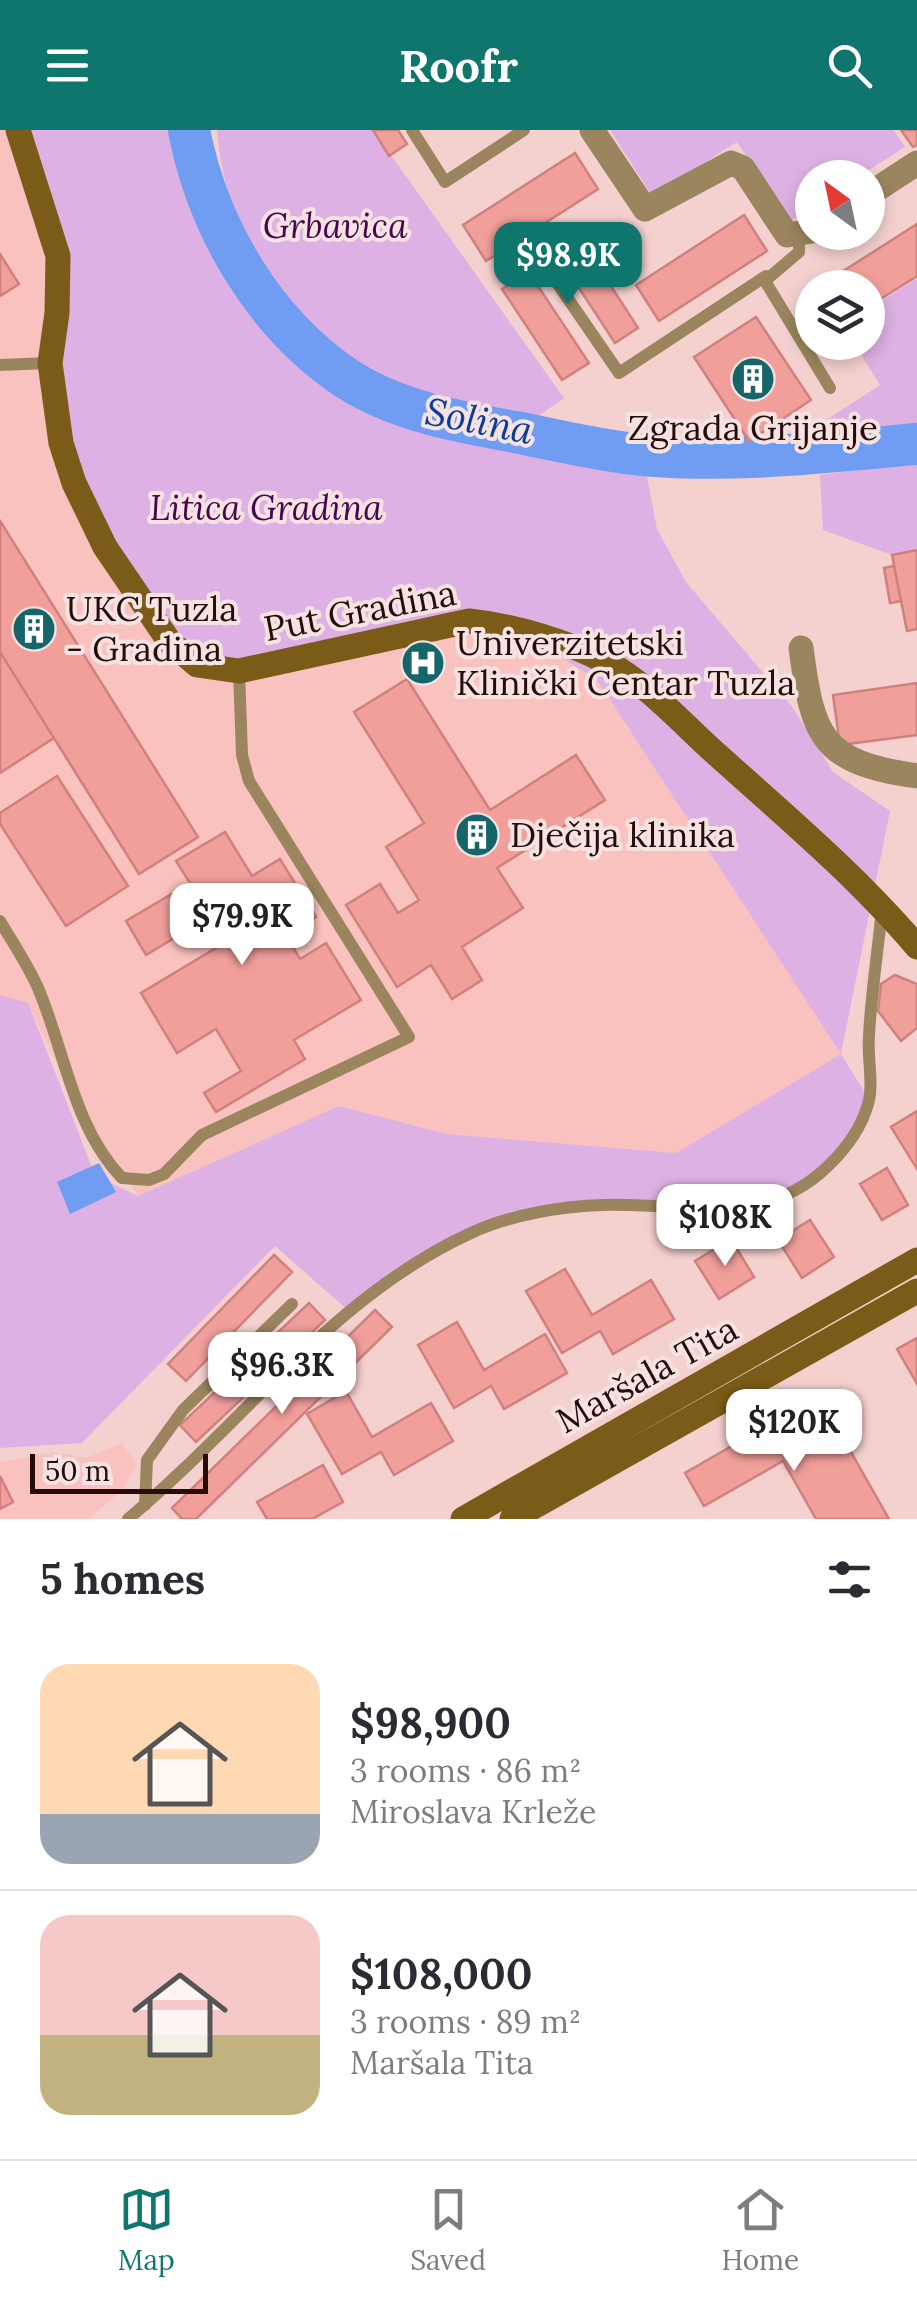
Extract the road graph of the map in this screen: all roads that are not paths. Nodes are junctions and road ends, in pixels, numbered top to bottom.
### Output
1 (18, 130) edge
2 (412, 130) edge
3 (524, 130) edge
4 (592, 130) edge
5 (917, 163) edge
6 (885, 184) edge
7 (795, 234) edge
8 (800, 250) edge
9 (766, 276) junction
10 (552, 278) dead end
11 (50, 363) junction
12 (0, 366) edge
13 (830, 388) dead end
14 (801, 648) dead end
15 (239, 671) junction
16 (917, 776) edge
17 (882, 906) junction
18 (0, 921) edge
19 (917, 947) edge
20 (917, 1260) edge
21 (917, 1291) edge
22 (292, 1304) dead end
23 (145, 1505) junction
24 (128, 1519) edge
25 (462, 1519) edge
26 (512, 1519) edge

1 - 11 street
2 - 3 lane
4 - 7 street
5 - 6 street
8 - 9 lane
9 - 10 lane
9 - 13 lane
11 - 12 lane
11 - 15 street
14 - 16 street
15 - 17 street, Put Gradina
15 - 18 lane
17 - 19 street, Put Gradina
17 - 23 lane
20 - 25 street, Maršala Tita
21 - 26 street, Maršala Tita
22 - 23 lane
23 - 24 lane

